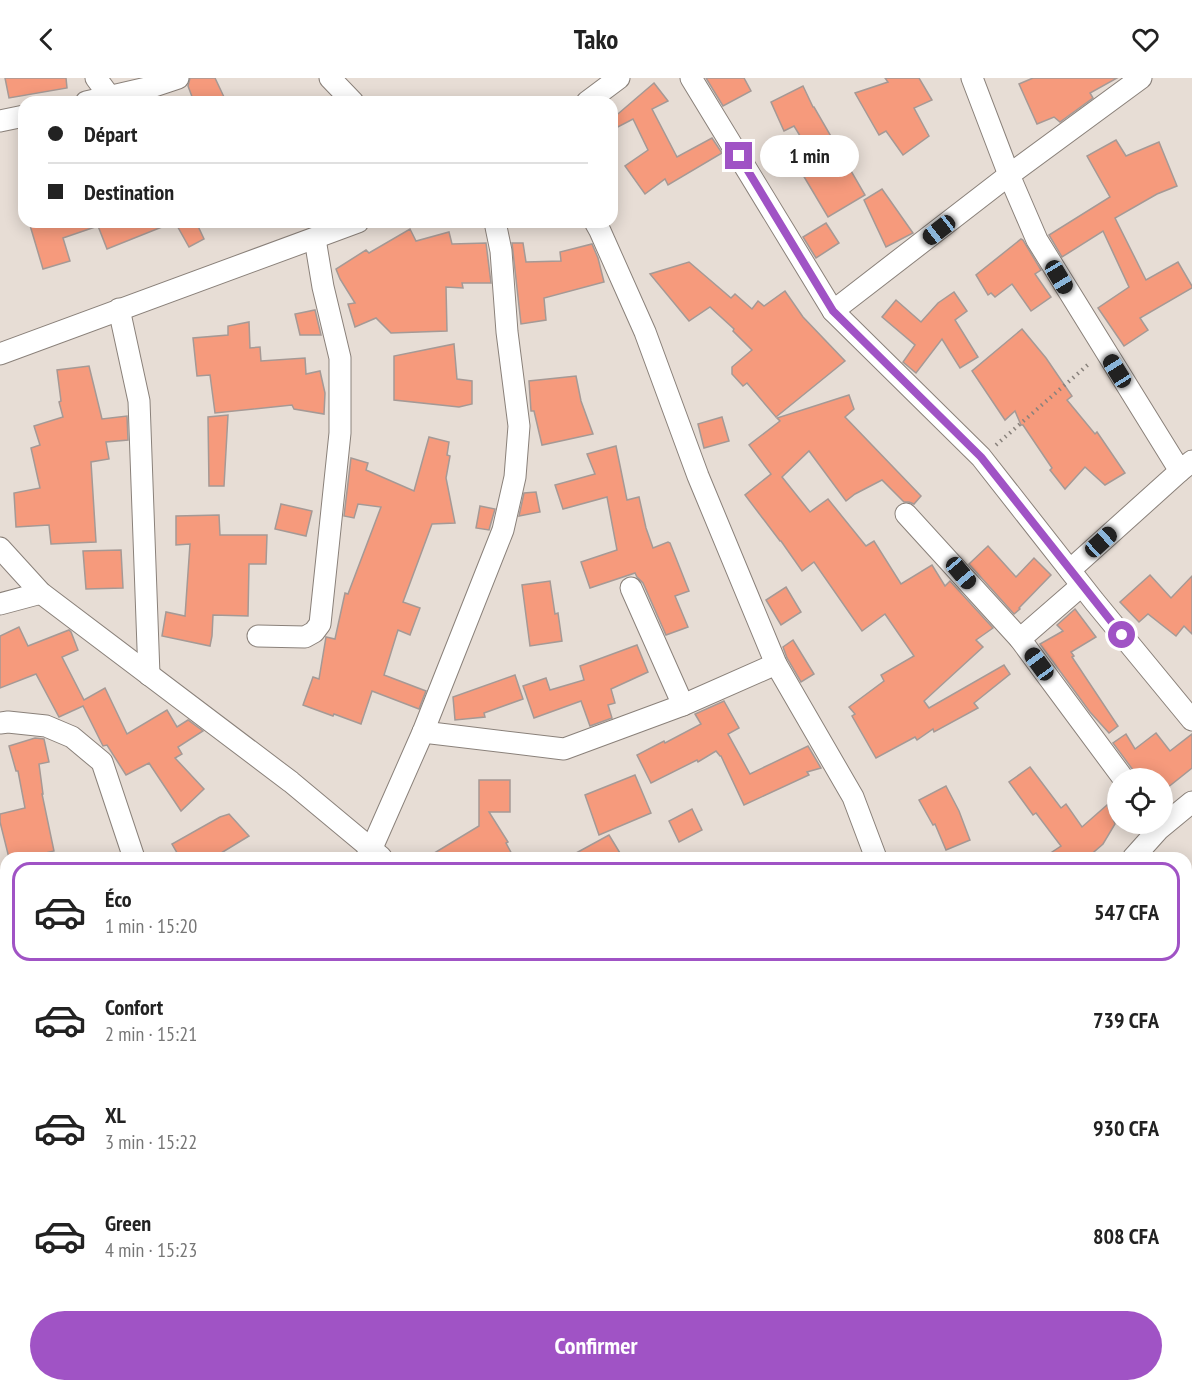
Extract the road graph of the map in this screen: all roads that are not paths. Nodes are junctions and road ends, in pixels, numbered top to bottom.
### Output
1 (96, 78) edge
2 (178, 78) edge
3 (330, 78) edge
4 (619, 78) edge
5 (691, 78) edge
6 (972, 78) edge
7 (1141, 78) edge
8 (109, 96) edge
9 (114, 96) edge
10 (347, 96) edge
11 (595, 96) edge
12 (18, 117) edge
13 (0, 121) edge
14 (1009, 175) junction
15 (343, 228) edge
16 (496, 228) edge
17 (598, 228) edge
18 (315, 239) junction
19 (119, 309) junction
20 (833, 311) junction
21 (0, 354) edge
22 (1186, 466) edge
23 (906, 514) dead end
24 (0, 548) edge
25 (1076, 578) junction
26 (631, 588) dead end
27 (41, 593) junction
28 (0, 604) edge
29 (258, 636) dead end
30 (1020, 639) junction
31 (776, 664) junction
32 (149, 675) junction
33 (683, 705) junction
34 (1192, 720) edge
35 (0, 723) edge
36 (423, 732) junction
37 (1116, 768) edge
38 (1192, 802) edge
39 (1173, 815) edge
40 (1151, 834) edge
41 (132, 852) edge
42 (370, 852) edge
43 (374, 852) edge
44 (874, 852) edge
45 (1138, 852) edge

1 - 8 street
2 - 9 street
3 - 10 street
4 - 11 street
5 - 20 street
6 - 14 street
7 - 14 street
12 - 13 street
14 - 20 street
14 - 22 street
15 - 18 street
16 - 36 street
17 - 31 street
18 - 19 street
18 - 29 street
19 - 21 street
19 - 32 street
20 - 25 street
22 - 25 street
23 - 30 street
24 - 27 street
25 - 30 street
25 - 34 street
26 - 33 street
27 - 28 street
27 - 32 street
30 - 37 street
31 - 33 street
31 - 44 street
32 - 42 street
33 - 36 street
35 - 41 street
36 - 43 street
38 - 39 street
40 - 45 street

